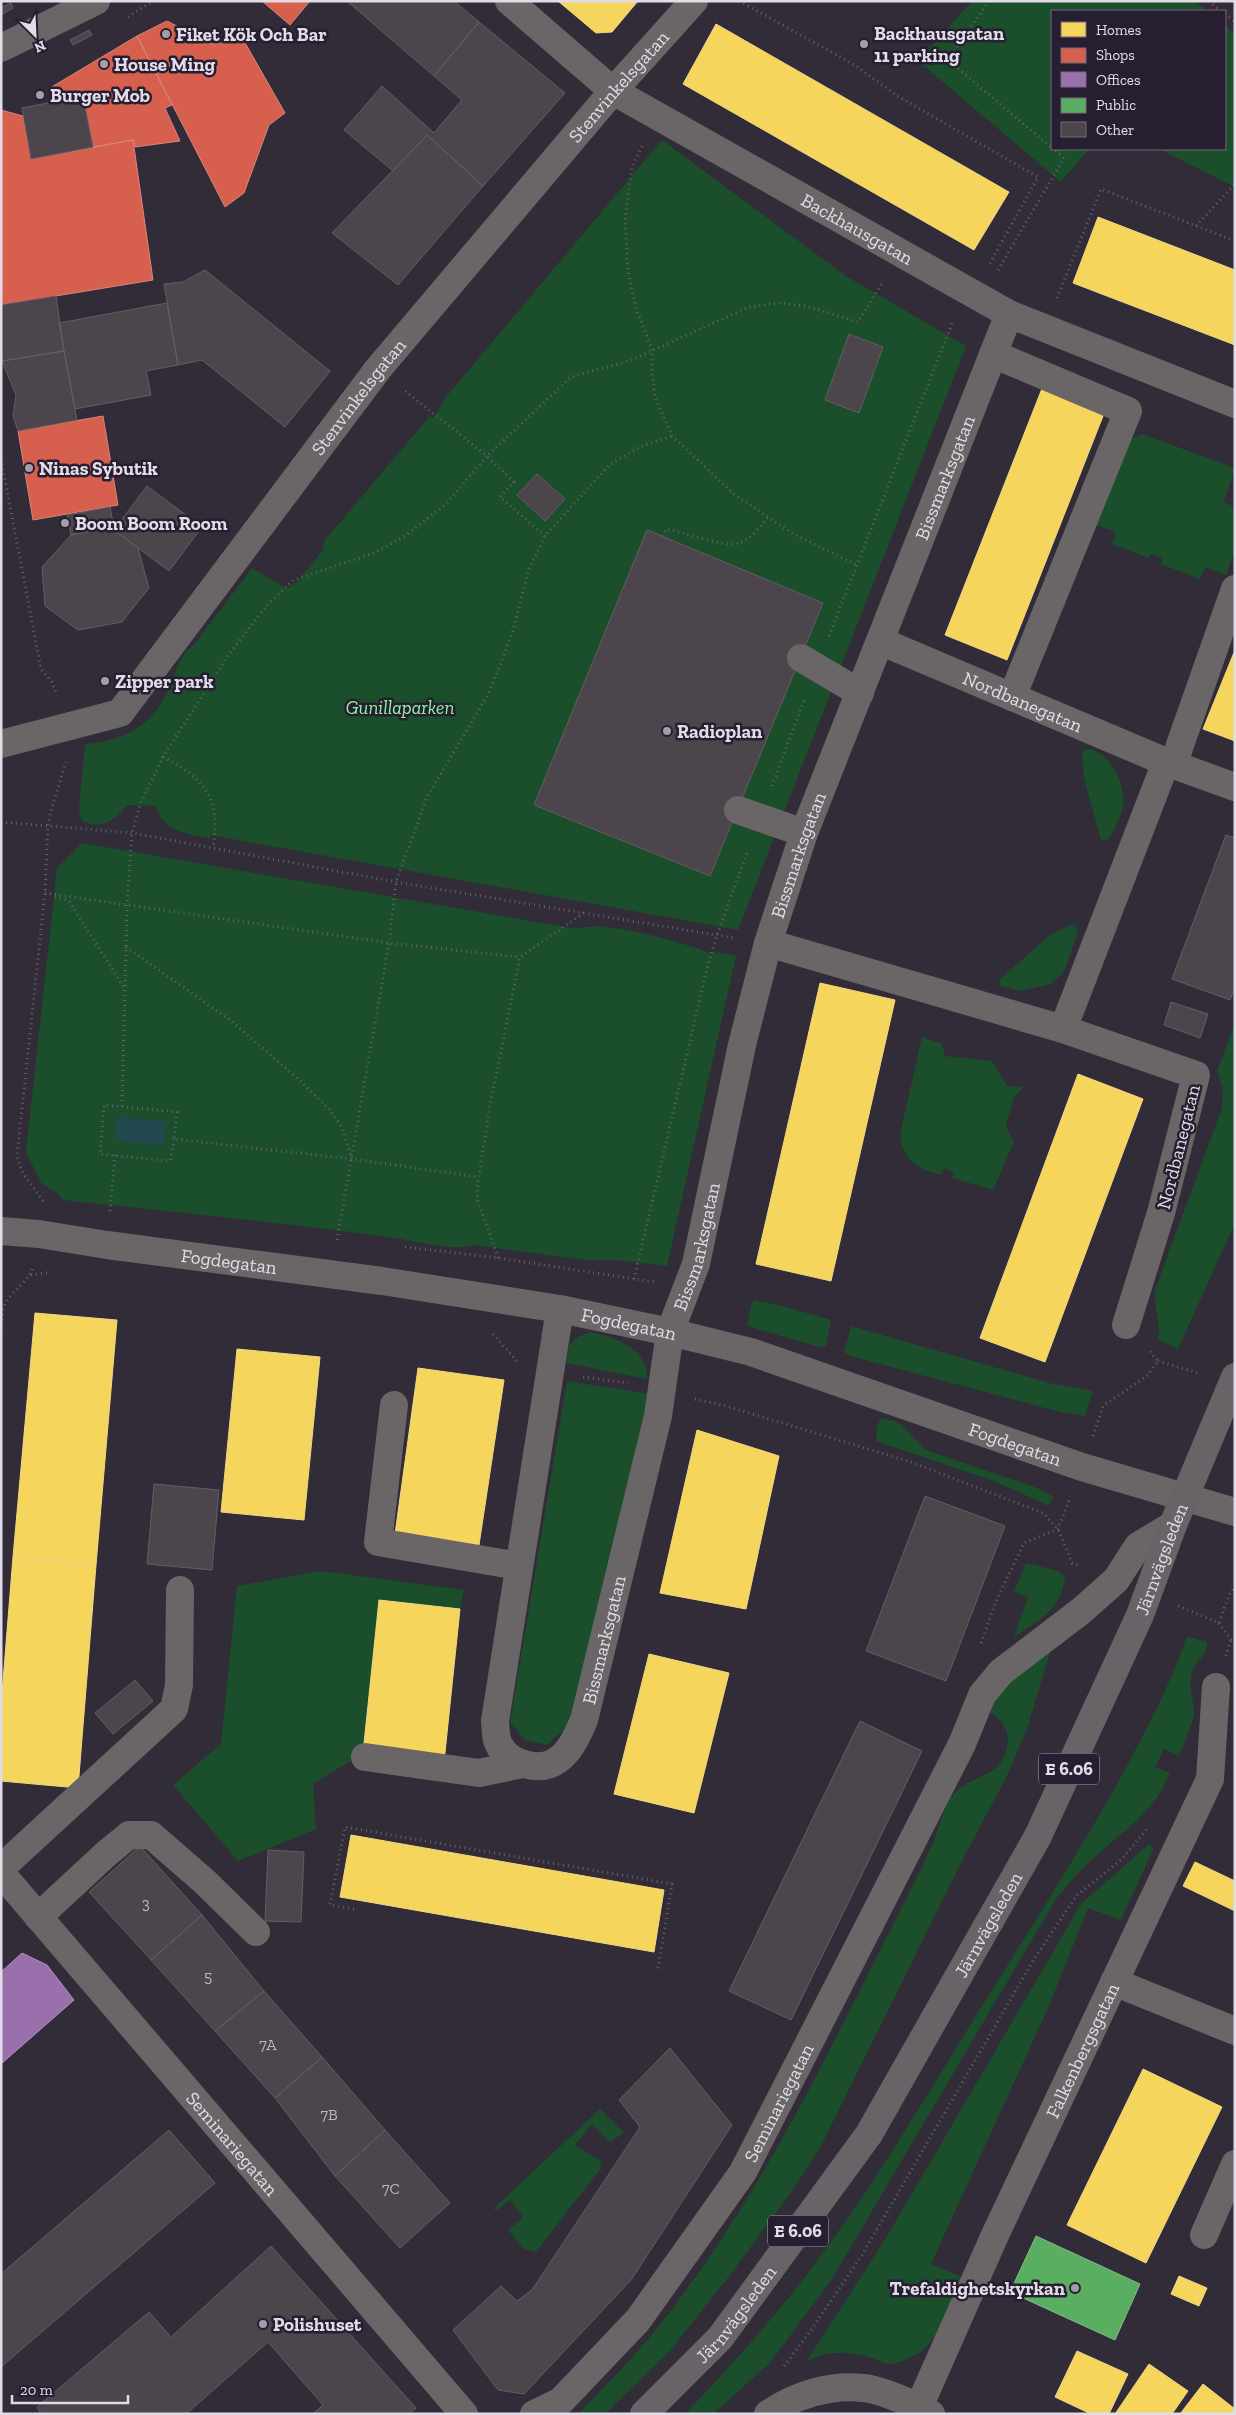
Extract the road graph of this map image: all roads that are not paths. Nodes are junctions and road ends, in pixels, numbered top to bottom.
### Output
1 (96, 1) edge
2 (509, 1) edge
3 (694, 1) edge
4 (1, 48) edge
5 (613, 91) junction
6 (1009, 314) junction
7 (993, 354) junction
8 (1235, 404) edge
9 (1235, 589) edge
10 (880, 641) junction
11 (809, 663) road end
12 (860, 693) junction
13 (1012, 697) junction
14 (1, 744) edge
15 (1170, 763) junction
16 (1235, 787) edge
17 (749, 814) road end
18 (804, 833) junction
19 (768, 943) junction
20 (1063, 1029) junction
21 (1, 1231) edge
22 (560, 1309) junction
23 (1126, 1325) road end
24 (670, 1332) junction
25 (1234, 1380) edge
26 (394, 1405) dead end
27 (1186, 1496) junction
28 (1235, 1512) edge
29 (1173, 1525) junction
30 (519, 1566) junction
31 (180, 1590) dead end
32 (1216, 1687) dead end
33 (365, 1757) dead end
34 (523, 1764) junction
35 (1, 1868) edge
36 (1, 1873) edge
37 (38, 1917) junction
38 (256, 1932) dead end
39 (1114, 1982) junction
40 (1235, 2031) edge
41 (1235, 2164) edge
42 (1204, 2235) dead end
43 (925, 2410) edge
44 (464, 2414) edge
45 (534, 2414) edge
46 (644, 2414) edge
47 (768, 2414) edge

1 - 4 street
2 - 5 street, Backhausgatan
3 - 5 street, Stenvinkelsgatan
5 - 6 street, Backhausgatan
5 - 14 street, Stenvinkelsgatan
6 - 7 street, Bissmarksgatan
6 - 8 street, Backhausgatan
7 - 10 street, Bissmarksgatan
7 - 13 street
9 - 15 street
10 - 12 street, Bissmarksgatan
10 - 13 street, Nordbanegatan
11 - 12 street
12 - 18 street, Bissmarksgatan
13 - 15 street, Nordbanegatan
15 - 16 street, Nordbanegatan
15 - 20 street
17 - 18 street
18 - 19 street, Bissmarksgatan
19 - 20 street, Nordbanegatan
19 - 24 street, Bissmarksgatan
20 - 23 street, Nordbanegatan
21 - 22 street, Fogdegatan
22 - 24 street, Fogdegatan
22 - 30 street
24 - 27 street, Fogdegatan
24 - 34 street, Bissmarksgatan
25 - 27 highway, Järnvägsleden / E 6.06
26 - 30 street
27 - 28 street, Fogdegatan
27 - 29 highway, Järnvägsleden / E 6.06
29 - 45 street, Seminariegatan
29 - 46 highway, Järnvägsleden / E 6.06
30 - 34 street
31 - 35 street
32 - 39 street, Falkenbergsgatan
33 - 34 street, Bissmarksgatan
36 - 37 street, Seminariegatan
37 - 38 street
37 - 44 street, Seminariegatan
39 - 40 street
39 - 43 street, Falkenbergsgatan
41 - 42 street
43 - 47 street

